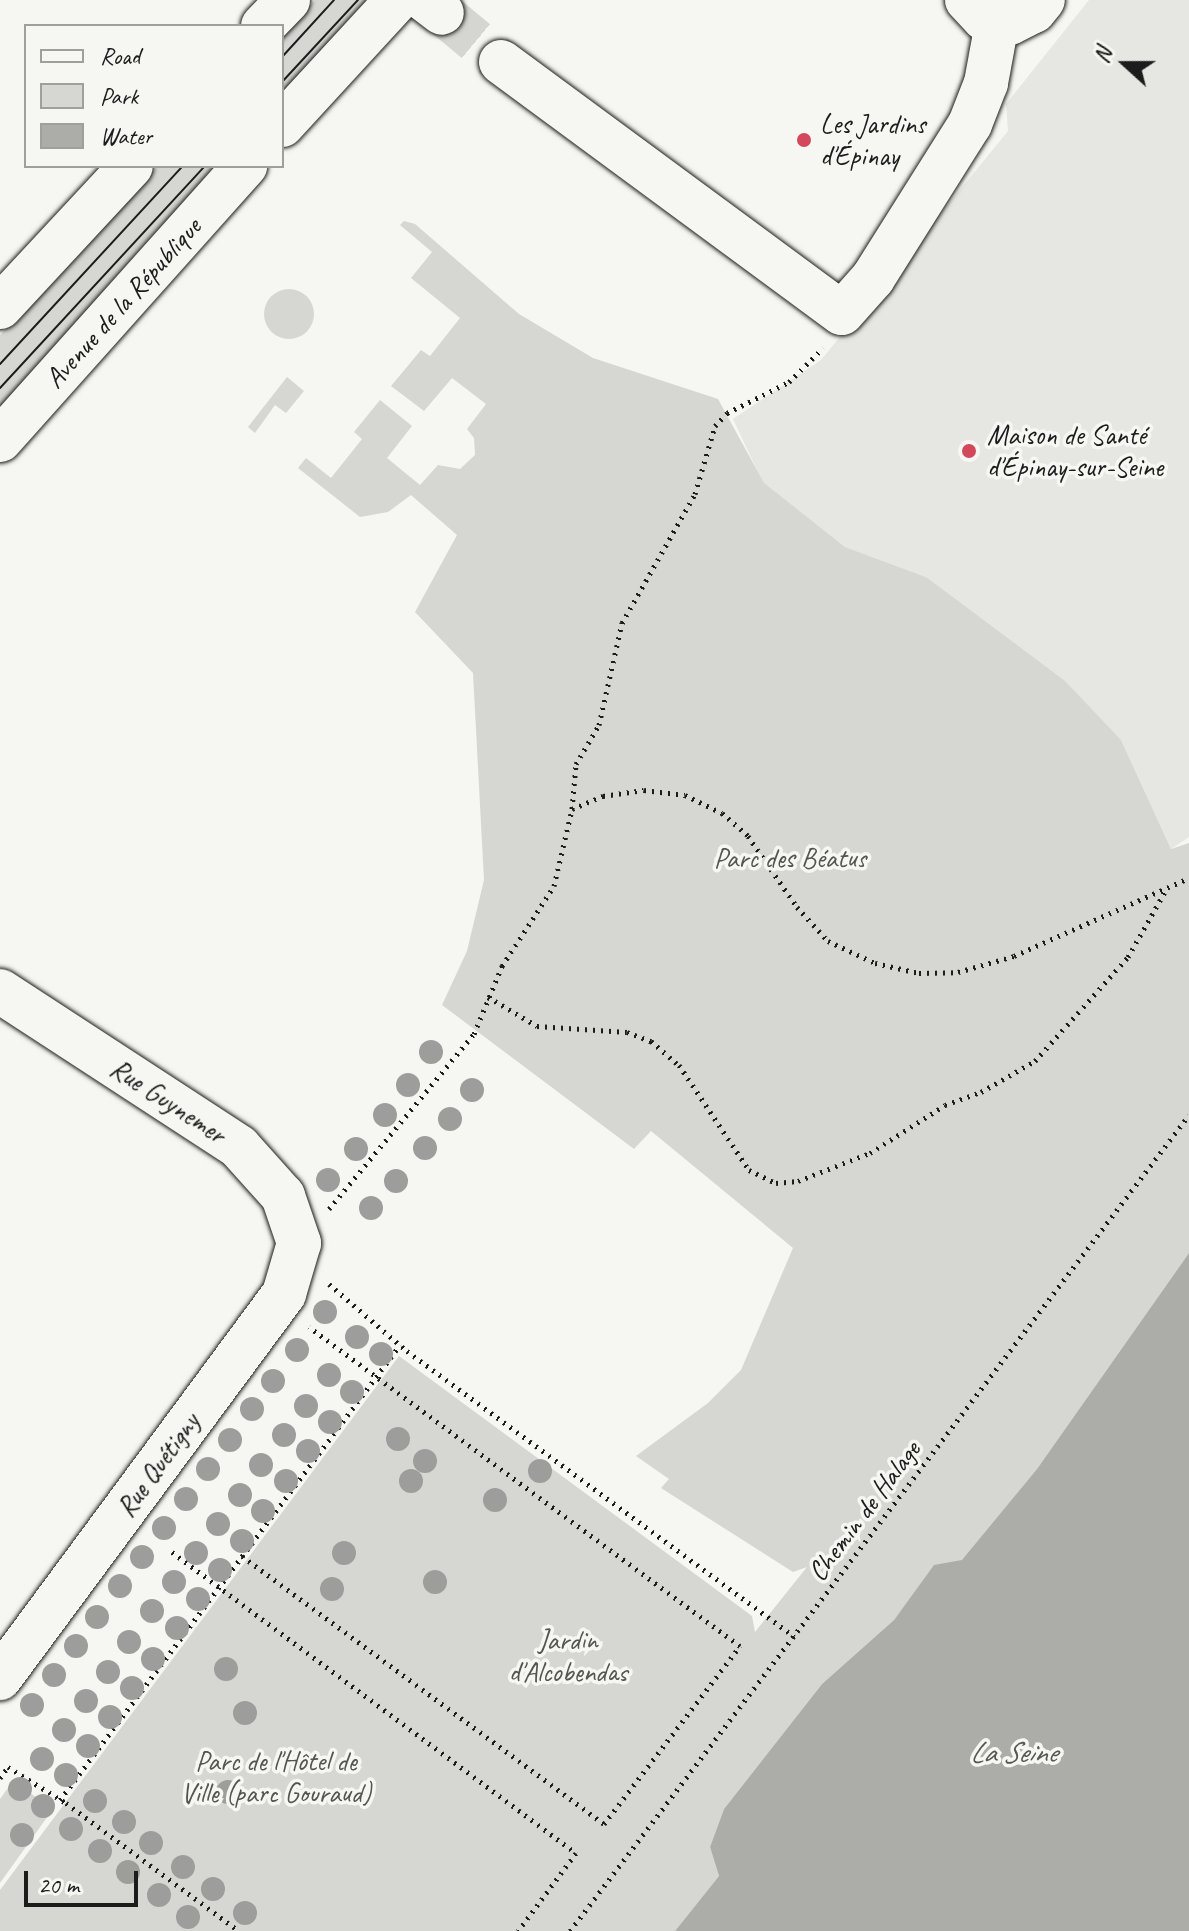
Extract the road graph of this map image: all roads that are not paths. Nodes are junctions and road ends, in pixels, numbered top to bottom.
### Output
1 (288, 0) edge
2 (397, 0) edge
3 (1043, 0) edge
4 (982, 12) edge
5 (265, 24) edge
6 (501, 62) tunnel mouth
7 (284, 123) edge
8 (129, 168) edge
9 (243, 168) edge
10 (0, 307) edge
11 (0, 440) edge
12 (0, 991) edge
13 (298, 1250) joint
14 (0, 1678) edge

1 - 5 street
2 - 7 street
3 - 4 street
4 - 6 street
8 - 10 street
9 - 11 street, Avenue de la République
12 - 13 street, Rue Guynemer
13 - 14 street, Rue Quétigny

